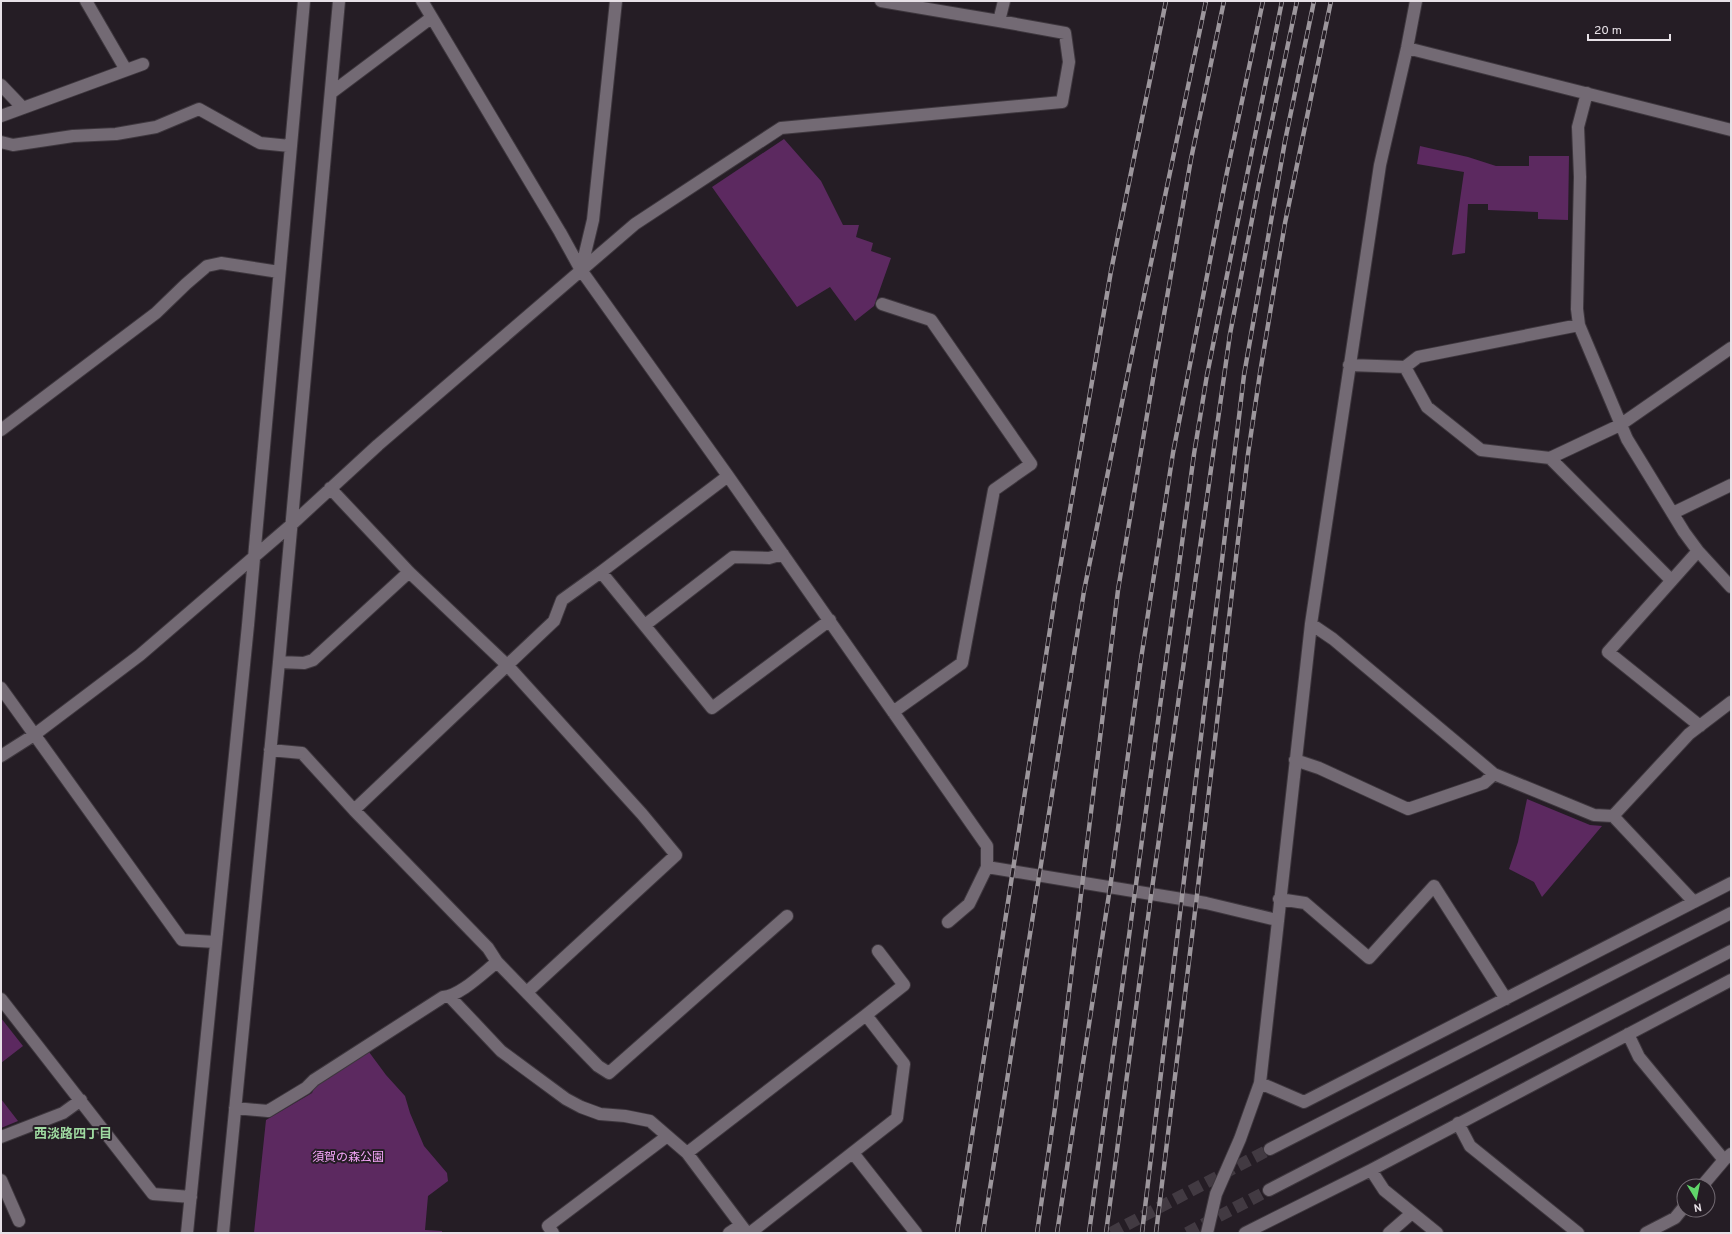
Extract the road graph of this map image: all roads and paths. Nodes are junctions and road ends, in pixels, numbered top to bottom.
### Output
1 (86, 1) edge
2 (304, 1) edge
3 (339, 1) edge
4 (422, 1) edge
5 (616, 1) edge
6 (881, 1) edge
7 (1004, 1) edge
8 (1416, 1) edge
9 (431, 18) junction
10 (999, 21) junction
11 (1407, 48) junction
12 (142, 64) dead end
13 (126, 70) junction
14 (1, 85) edge
15 (1587, 93) junction
16 (331, 94) junction
17 (22, 108) junction
18 (1, 116) edge
19 (1731, 130) edge
20 (1, 142) edge
21 (290, 146) junction
22 (581, 270) junction
23 (279, 272) junction
24 (882, 304) dead end
25 (1579, 325) junction
26 (1731, 348) edge
27 (1349, 365) junction
28 (1405, 367) junction
29 (1620, 426) junction
30 (1, 430) edge
31 (1550, 458) junction
32 (728, 476) junction
33 (1731, 485) edge
34 (330, 488) junction
35 (1674, 513) junction
36 (291, 525) junction
37 (1698, 551) junction
38 (783, 554) junction
39 (254, 558) junction
40 (409, 572) junction
41 (601, 572) junction
42 (1671, 580) junction
43 (1731, 586) edge
44 (830, 620) junction
45 (1311, 624) junction
46 (645, 625) junction
47 (279, 662) junction
48 (508, 666) junction
49 (1, 688) edge
50 (1731, 702) edge
51 (893, 712) junction
52 (1700, 726) junction
53 (34, 735) junction
54 (270, 750) junction
55 (1, 756) edge
56 (1295, 760) junction
57 (1494, 774) junction
58 (354, 810) junction
59 (1613, 816) junction
60 (987, 867) junction
61 (1731, 883) edge
62 (1279, 899) junction
63 (1694, 902) junction
64 (1731, 913) edge
65 (787, 916) dead end
66 (1277, 920) junction
67 (948, 922) dead end
68 (216, 942) junction
69 (878, 951) dead end
70 (1731, 951) edge
71 (497, 962) junction
72 (1731, 980) edge
73 (527, 992) junction
74 (450, 997) junction
75 (1506, 999) junction
76 (1, 1000) edge
77 (866, 1015) junction
78 (1628, 1034) junction
79 (1260, 1083) junction
80 (81, 1100) junction
81 (234, 1108) junction
82 (1458, 1123) junction
83 (1, 1136) edge
84 (666, 1137) junction
85 (1270, 1149) tunnel mouth
86 (687, 1153) junction
87 (853, 1153) junction
88 (1727, 1157) edge
89 (1371, 1170) junction
90 (1709, 1178) edge
91 (1, 1180) edge
92 (1269, 1190) tunnel mouth
93 (191, 1197) junction
94 (1412, 1213) junction
95 (1676, 1217) edge
96 (19, 1221) dead end
97 (746, 1230) edge
98 (188, 1233) edge
99 (223, 1233) edge
100 (553, 1233) edge
101 (729, 1233) edge
102 (916, 1233) edge
103 (1207, 1233) edge
104 (1245, 1233) edge
105 (1389, 1233) edge
106 (1437, 1233) edge
107 (1578, 1233) edge
108 (1646, 1233) edge

1 - 13 street
2 - 21 street
3 - 16 street
4 - 9 street
5 - 22 street
6 - 10 street
7 - 10 street
8 - 11 street
9 - 16 street
9 - 22 street
10 - 22 street
11 - 15 street
11 - 27 street
12 - 13 street
13 - 17 street
14 - 17 street
15 - 19 street
15 - 25 street
16 - 36 street
17 - 18 street
20 - 21 street
21 - 23 street
22 - 32 street
22 - 34 street
23 - 30 street
23 - 39 street
24 - 51 street
25 - 28 street
25 - 29 street
26 - 29 street
27 - 28 street
27 - 45 street
28 - 31 street
29 - 31 street
29 - 35 street
31 - 42 street
32 - 38 street
32 - 41 street
33 - 35 street
34 - 36 street
34 - 40 street
35 - 37 street
36 - 39 street
36 - 47 street
37 - 42 street
37 - 43 street
38 - 44 street
38 - 46 street
39 - 53 street
39 - 68 street
40 - 47 street
40 - 48 street
41 - 46 street
41 - 48 street
42 - 52 street
44 - 46 street
44 - 51 street
45 - 56 street
45 - 57 street
47 - 54 street
48 - 58 street
48 - 73 street
49 - 53 street
50 - 52 street
51 - 60 street
52 - 59 street
53 - 55 street
53 - 68 street
54 - 58 street
54 - 81 street
56 - 57 street
56 - 62 street
57 - 59 street
58 - 71 street
59 - 63 street
60 - 66 street
60 - 67 street
61 - 63 street
62 - 66 street
62 - 75 street
63 - 75 street
64 - 85 street
65 - 73 street
66 - 79 street
68 - 93 street
69 - 77 street
70 - 92 street
71 - 73 street
71 - 74 street
72 - 78 street
74 - 81 street
74 - 84 street
75 - 79 street
76 - 80 street
77 - 86 street
77 - 87 street
78 - 82 street
78 - 88 street
79 - 103 street
80 - 83 street
80 - 93 street
81 - 99 street
82 - 89 street
82 - 107 street
84 - 86 street
84 - 100 street
86 - 97 street
87 - 97 street
87 - 102 street
88 - 90 street
89 - 94 street
89 - 104 street
91 - 96 street
93 - 98 street
94 - 105 street
94 - 106 street
95 - 108 street
97 - 101 street

